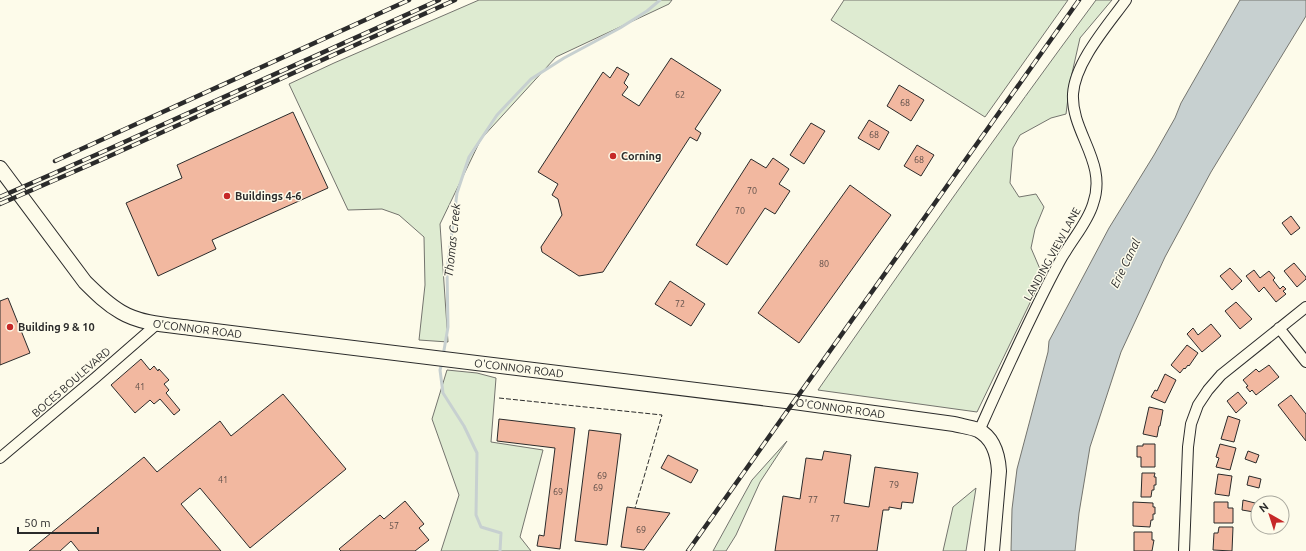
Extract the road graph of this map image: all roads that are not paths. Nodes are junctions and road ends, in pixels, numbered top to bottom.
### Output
1 (1126, 0) edge
2 (0, 168) edge
3 (1306, 307) edge
4 (157, 324) junction
5 (1279, 328) junction
6 (1306, 362) edge
7 (979, 431) junction
8 (0, 458) edge
9 (992, 551) edge
10 (1184, 551) edge

1 - 7 street, LANDING VIEW LANE
2 - 4 street, O'CONNOR ROAD
3 - 5 street
4 - 7 street, O'CONNOR ROAD
4 - 8 street, BOCES BOULEVARD
5 - 6 street
5 - 10 street
7 - 9 street, O'CONNOR ROAD

